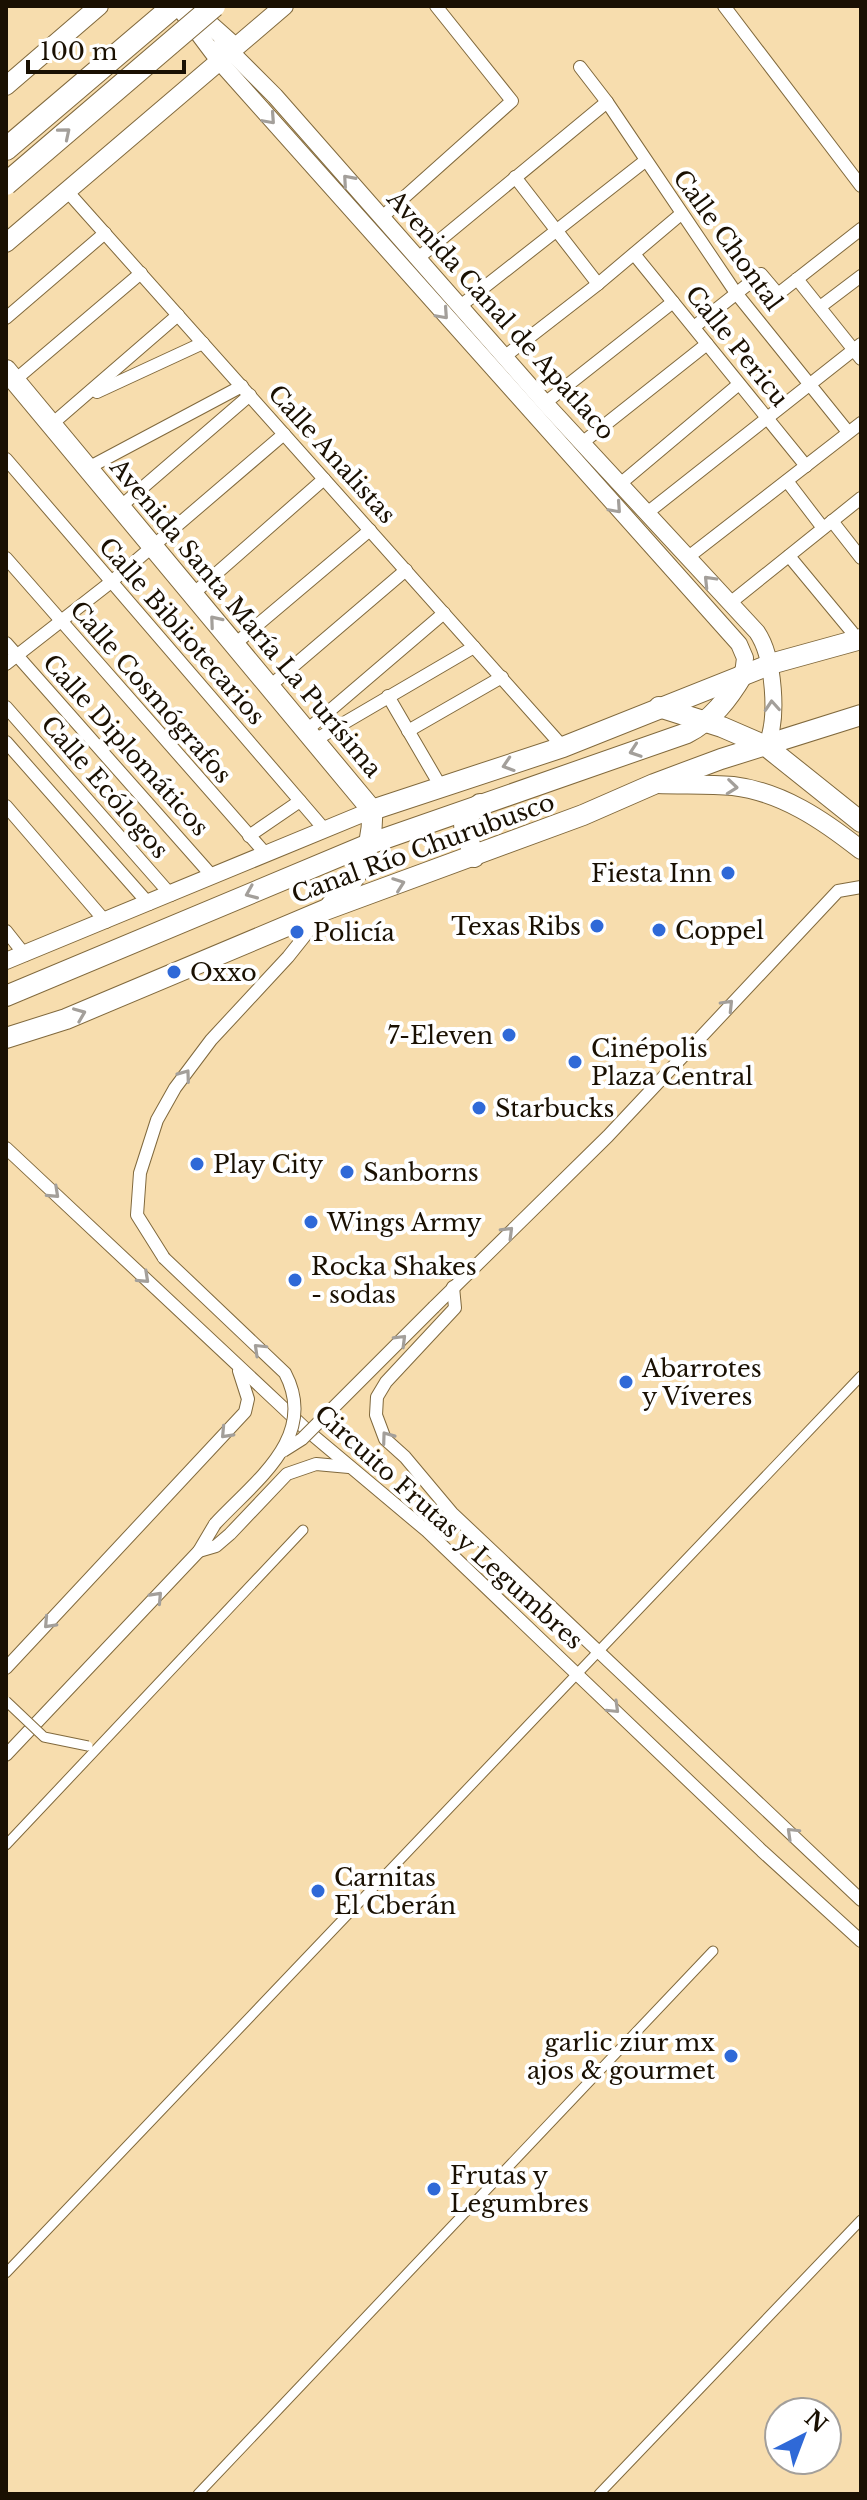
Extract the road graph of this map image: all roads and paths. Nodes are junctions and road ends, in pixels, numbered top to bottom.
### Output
1 (214, 6) edge
2 (284, 6) edge
3 (436, 6) edge
4 (724, 6) edge
5 (180, 7) edge
6 (98, 8) edge
7 (228, 53) junction
8 (580, 67) dead end
9 (6, 86) edge
10 (607, 102) junction
11 (6, 149) edge
12 (645, 161) junction
13 (515, 177) junction
14 (6, 184) edge
15 (861, 186) edge
16 (67, 191) junction
17 (681, 214) junction
18 (381, 218) junction
19 (861, 229) edge
20 (556, 232) junction
21 (105, 233) junction
22 (8, 239) edge
23 (634, 254) junction
24 (417, 259) junction
25 (141, 273) junction
26 (861, 276) edge
27 (797, 279) junction
28 (598, 284) junction
29 (736, 293) junction
30 (673, 302) junction
31 (459, 307) junction
32 (820, 307) junction
33 (178, 315) junction
34 (6, 318) edge
35 (694, 327) junction
36 (203, 343) junction
37 (707, 344) junction
38 (859, 351) edge
39 (504, 357) junction
40 (10, 375) edge
41 (739, 384) junction
42 (809, 385) junction
43 (246, 391) junction
44 (85, 398) junction
45 (545, 403) junction
46 (767, 419) junction
47 (52, 424) junction
48 (857, 429) edge
49 (284, 434) junction
50 (582, 443) junction
51 (6, 459) edge
52 (806, 466) junction
53 (88, 468) junction
54 (324, 479) junction
55 (787, 481) junction
56 (620, 484) junction
57 (861, 498) edge
58 (120, 507) junction
59 (647, 513) junction
60 (828, 524) junction
61 (370, 530) junction
62 (667, 536) junction
63 (152, 545) junction
64 (651, 548) junction
65 (789, 556) junction
66 (6, 558) edge
67 (687, 558) junction
68 (861, 558) edge
69 (406, 570) junction
70 (111, 582) junction
71 (193, 594) junction
72 (730, 603) junction
73 (444, 613) junction
74 (60, 622) junction
75 (858, 633) edge
76 (6, 643) edge
77 (235, 644) junction
78 (474, 647) junction
79 (18, 656) junction
80 (6, 664) edge
81 (770, 665) junction
82 (743, 674) junction
83 (502, 677) junction
84 (270, 686) junction
85 (388, 696) junction
86 (6, 707) edge
87 (659, 707) junction
88 (861, 715) edge
89 (706, 721) junction
90 (408, 731) junction
91 (311, 735) junction
92 (6, 742) edge
93 (766, 746) junction
94 (563, 747) junction
95 (654, 784) junction
96 (441, 787) junction
97 (300, 801) junction
98 (480, 804) junction
99 (6, 806) edge
100 (372, 810) junction
101 (861, 822) edge
102 (325, 830) junction
103 (249, 836) junction
104 (369, 844) junction
105 (861, 850) edge
106 (265, 853) junction
107 (474, 857) junction
108 (213, 877) junction
109 (861, 887) edge
110 (171, 895) junction
111 (149, 904) junction
112 (325, 910) junction
113 (106, 922) junction
114 (6, 931) edge
115 (25, 955) junction
116 (6, 961) edge
117 (6, 996) edge
118 (6, 1038) edge
119 (6, 1148) edge
120 (453, 1287) junction
121 (236, 1365) junction
122 (861, 1376) edge
123 (283, 1451) junction
124 (349, 1467) junction
125 (303, 1530) dead end
126 (199, 1551) junction
127 (599, 1651) junction
128 (6, 1668) edge
129 (578, 1673) junction
130 (6, 1701) edge
131 (93, 1747) junction
132 (6, 1755) edge
133 (6, 1845) edge
134 (861, 1900) edge
135 (861, 1941) edge
136 (713, 1951) dead end
137 (861, 2220) edge
138 (6, 2273) edge
139 (198, 2494) edge
140 (599, 2494) edge

14 -> 1 highway, bridge
2 - 7 main road
3 - 18 street
4 - 15 street
5 - 7 main road
5 - 11 highway
6 - 9 main road
7 - 16 main road
18 -> 7 street, Avenida Canal de Apatlaco
7 -> 64 street, Avenida Canal de Apatlaco
8 - 10 street, Calle Chontal
10 - 12 street, Calle Chontal
10 - 13 street
12 - 17 street, Calle Chontal
12 - 20 street
13 - 20 street
13 - 24 street
16 - 21 street, Calle Analistas
16 - 22 main road
17 - 23 street
17 - 29 street, Calle Chontal
18 - 24 street, Avenida Canal de Apatlaco
19 - 27 street
20 - 28 street
20 - 31 street
21 - 25 street, Calle Analistas
21 - 34 street
23 - 28 street
23 - 30 street, Calle Pericu
24 - 31 street, Avenida Canal de Apatlaco
25 - 33 street, Calle Analistas
25 - 40 street
26 - 32 street
27 - 29 street
27 - 32 street
28 - 39 street
29 - 35 street
29 - 42 street, Calle Chontal
30 - 35 street, Calle Pericu
30 - 45 street
31 - 39 street, Avenida Canal de Apatlaco
32 - 38 street
33 - 36 street, Calle Analistas
33 - 44 street
35 - 37 street, Calle Pericu
36 - 43 street, Calle Analistas
36 - 44 street
37 - 41 street, Calle Pericu
37 - 50 street
38 - 42 street
39 - 45 street, Avenida Canal de Apatlaco
40 - 47 main road, Avenida Santa María La Purísima
41 - 46 street, Calle Pericu
41 - 56 street
42 - 46 street
42 - 48 street, Calle Chontal
43 - 49 street, Calle Analistas
43 - 53 street
43 - 58 street
44 - 47 street
45 - 50 street, Avenida Canal de Apatlaco
46 - 52 street, Calle Pericu
46 - 59 street
47 - 53 main road, Avenida Santa María La Purísima
48 - 52 street
49 - 54 street, Calle Analistas
49 - 63 street
50 - 56 street, Avenida Canal de Apatlaco
51 - 70 street, Calle Bibliotecarios
52 - 55 street
53 - 58 main road, Avenida Santa María La Purísima
54 - 61 street, Calle Analistas
54 - 71 street
55 - 60 street
55 - 67 street
56 - 59 street, Avenida Canal de Apatlaco
57 - 60 street
58 - 63 main road, Avenida Santa María La Purísima
59 - 62 street, Avenida Canal de Apatlaco
60 - 65 street
60 - 68 street
61 - 69 street, Calle Analistas
61 - 77 street
62 - 64 street
62 - 67 street, Avenida Canal de Apatlaco
63 - 70 street
63 - 71 main road, Avenida Santa María La Purísima
64 - 82 street, Avenida Canal de Apatlaco
65 - 72 street
65 - 75 street
66 - 74 street, Calle Cosmógrafos
72 -> 67 street, Avenida Canal de Apatlaco
69 - 73 street, Calle Analistas
69 - 84 street
70 - 74 street
70 - 97 street, Calle Bibliotecarios
77 -> 71 main road, Avenida Santa María La Purísima
72 - 81 street, Avenida Canal de Apatlaco
73 - 78 street, Calle Analistas
73 - 91 street
74 - 79 street
74 - 103 street, Calle Cosmógrafos
75 - 81 main road, Canal Río Churubusco
76 - 79 street, Calle Diplomáticos
77 - 84 main road, Avenida Santa María La Purísima
78 - 83 street, Calle Analistas
78 - 85 street
79 - 80 street
79 - 108 street, Calle Diplomáticos
81 - 82 main road, Canal Río Churubusco
93 -> 81 street
82 - 87 main road, Canal Río Churubusco
82 - 89 main road, Canal Río Churubusco
83 - 90 street
83 - 94 street, Calle Analistas
84 - 91 main road, Avenida Santa María La Purísima
85 - 90 street
85 - 91 street
86 - 110 street, Calle Ecólogos
87 - 89 main road
87 - 94 main road, Canal Río Churubusco
88 - 93 main road, Canal Río Churubusco
89 - 93 main road
89 -> 98 main road, Canal Río Churubusco
90 - 96 street
91 - 100 main road, Avenida Santa María La Purísima
92 - 111 street
93 - 95 main road, Canal Río Churubusco
93 - 101 main road
94 -> 96 main road, Canal Río Churubusco
95 -> 105 main road
95 - 107 main road, Canal Río Churubusco
96 - 100 main road, Canal Río Churubusco
97 - 102 street, Calle Bibliotecarios
97 - 103 street
98 - 104 main road, Canal Río Churubusco
98 - 107 main road
99 - 113 street
100 - 102 street, Canal Río Churubusco
100 - 104 main road, Avenida Santa María La Purísima
102 - 106 street, Canal Río Churubusco
103 - 106 street, Calle Cosmógrafos
104 - 112 main road, Avenida Santa María La Purísima
104 -> 117 main road, Canal Río Churubusco
106 - 108 street, Canal Río Churubusco
112 -> 107 main road, Canal Río Churubusco
108 - 110 street, Canal Río Churubusco
120 -> 109 street
110 - 111 street, Canal Río Churubusco
111 - 113 street, Canal Río Churubusco
118 -> 112 main road, Canal Río Churubusco
123 -> 112 street, bridge
113 - 115 street, Canal Río Churubusco
114 - 115 street
115 - 116 street, Canal Río Churubusco
119 -> 121 street, Circuito Frutas y Legumbres
123 -> 120 street, bridge
127 -> 120 street
121 - 124 street, Circuito Frutas y Legumbres
121 -> 128 street
122 - 127 street
123 - 126 street, bridge
124 - 126 street
124 - 129 street, Circuito Frutas y Legumbres
125 - 131 street
132 -> 126 street
127 - 129 street
134 -> 127 street
129 -> 135 street, Circuito Frutas y Legumbres
129 - 138 street
130 - 131 street, bridge
131 - 133 street
136 - 139 street
137 - 140 street

